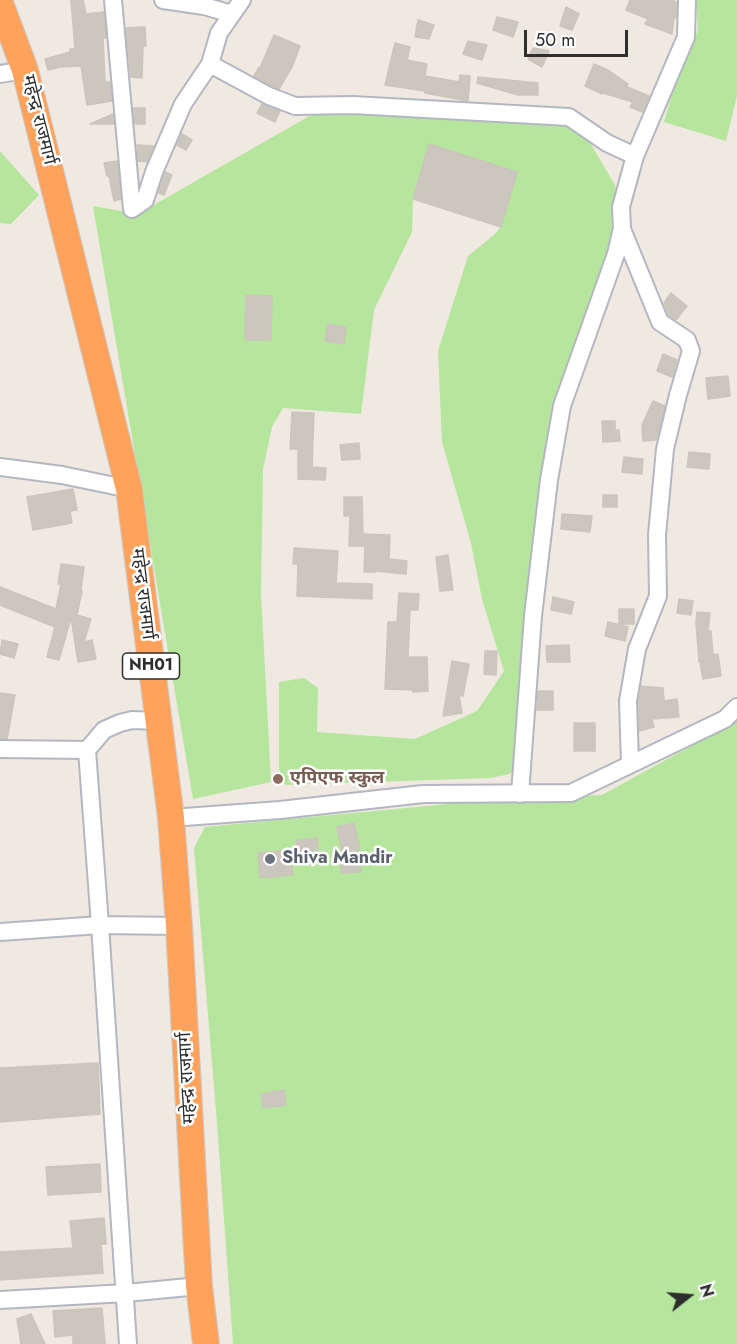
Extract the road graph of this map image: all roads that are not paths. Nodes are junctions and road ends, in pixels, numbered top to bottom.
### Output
1 (112, 0) edge
2 (163, 0) edge
3 (242, 0) edge
4 (687, 0) edge
5 (0, 3) edge
6 (232, 14) junction
7 (210, 64) junction
8 (25, 70) junction
9 (0, 74) edge
10 (635, 156) junction
11 (622, 228) junction
12 (0, 467) edge
13 (129, 489) junction
14 (737, 707) edge
15 (159, 721) junction
16 (0, 749) edge
17 (87, 750) junction
18 (630, 765) junction
19 (520, 794) junction
20 (171, 818) junction
21 (100, 925) junction
22 (179, 926) junction
23 (0, 932) edge
24 (199, 1286) junction
25 (126, 1293) junction
26 (0, 1300) edge
27 (129, 1344) edge
28 (206, 1344) edge

1 - 7 street
2 - 6 street
3 - 6 street
4 - 10 street
5 - 8 highway, महेन्द्र राजमार्ग / NH01
6 - 7 street
7 - 10 street
8 - 9 street
8 - 13 highway, महेन्द्र राजमार्ग / NH01
10 - 11 street
11 - 18 street
11 - 19 street
12 - 13 street
13 - 15 highway, महेन्द्र राजमार्ग / NH01
14 - 18 street
15 - 17 street
15 - 20 highway, महेन्द्र राजमार्ग / NH01
16 - 17 street
17 - 21 street
18 - 19 street
19 - 20 street
20 - 22 highway, महेन्द्र राजमार्ग / NH01
21 - 22 street
21 - 23 street
21 - 25 street
22 - 24 highway, महेन्द्र राजमार्ग / NH01
24 - 25 street
24 - 28 highway, महेन्द्र राजमार्ग / NH01
25 - 26 street
25 - 27 street

